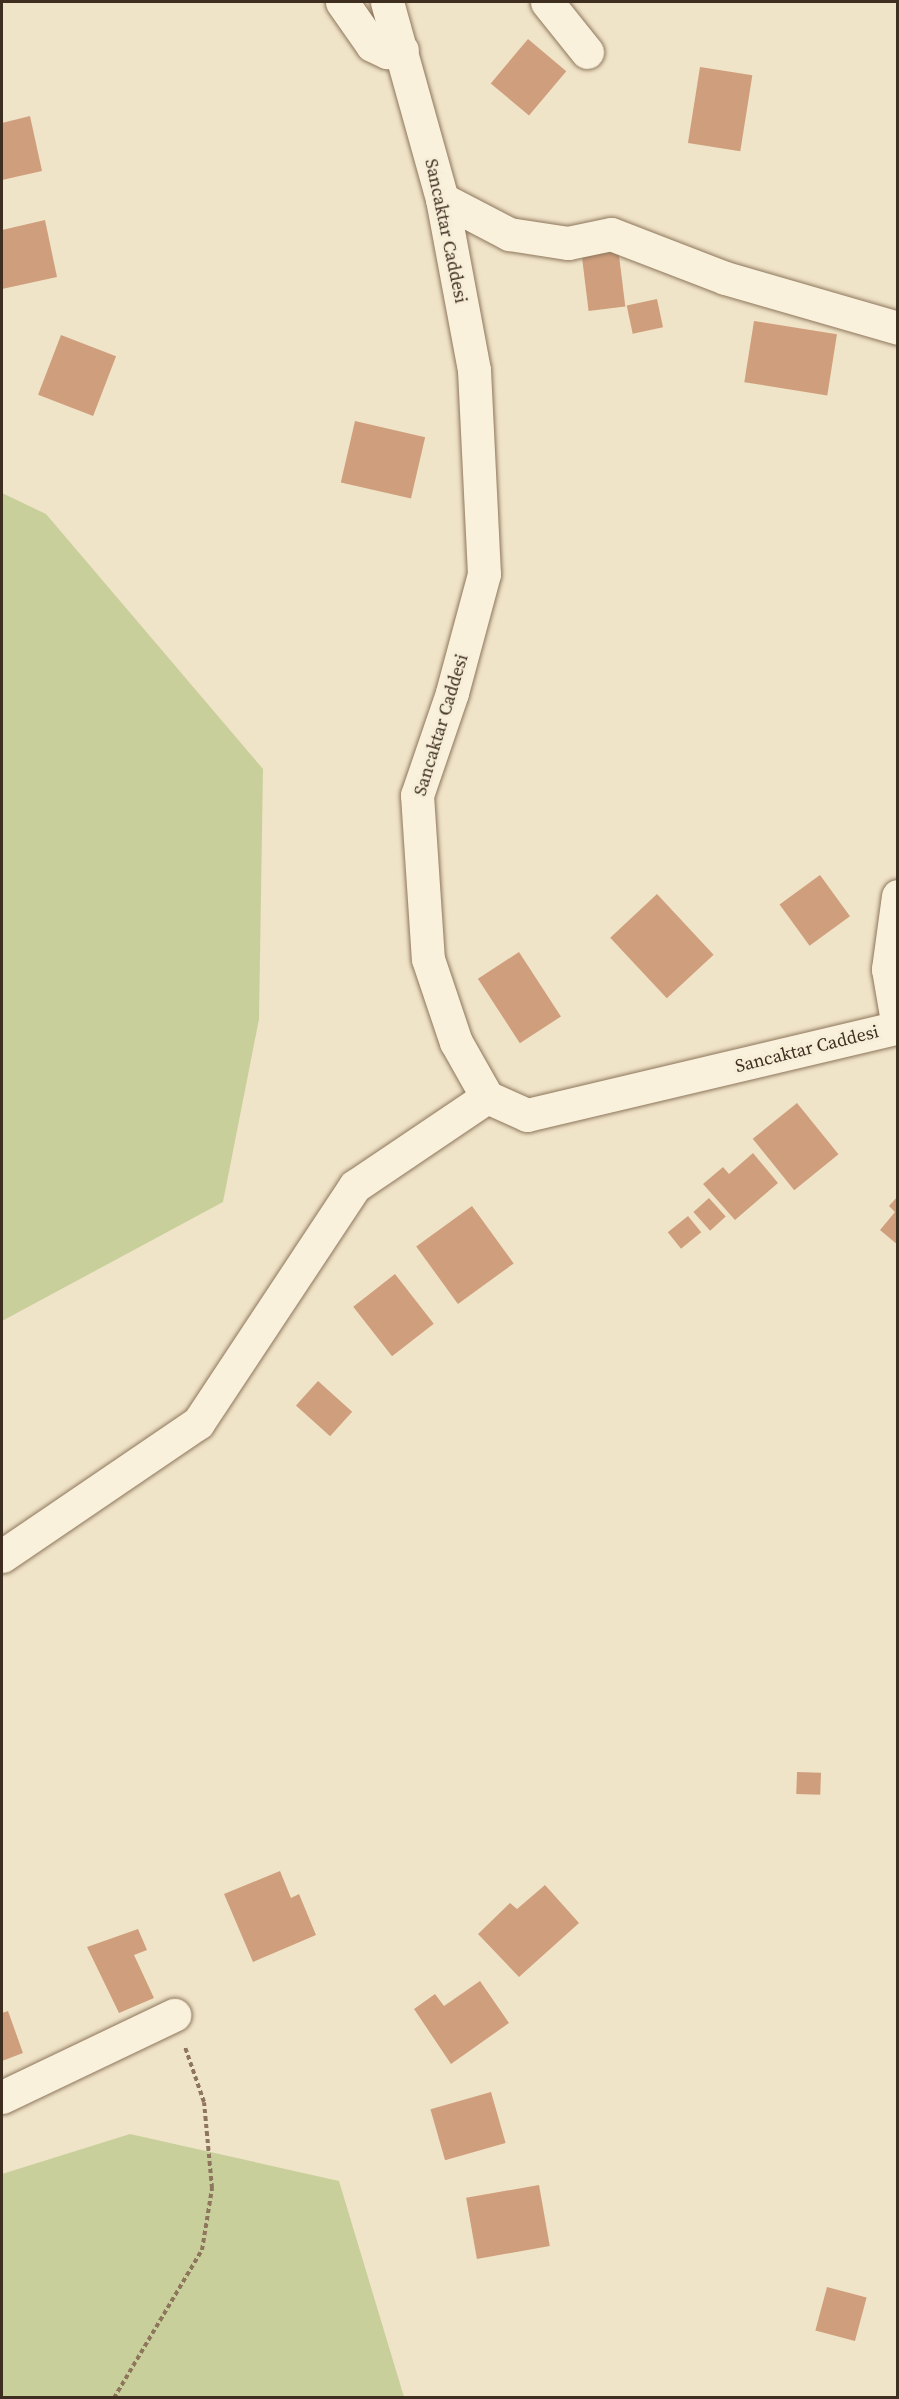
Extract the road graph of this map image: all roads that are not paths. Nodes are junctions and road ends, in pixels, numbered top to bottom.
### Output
1 (342, 2) edge
2 (387, 2) edge
3 (547, 2) edge
4 (402, 50) junction
5 (587, 52) dead end
6 (442, 199) junction
7 (897, 328) edge
8 (897, 896) edge
9 (897, 1027) edge
10 (487, 1097) junction
11 (2, 1556) edge
12 (174, 2015) road end
13 (2, 2097) edge

1 - 4 street
2 - 4 street, Sancaktar Caddesi
3 - 5 street
4 - 6 street, Sancaktar Caddesi
6 - 7 street
6 - 10 street, Sancaktar Caddesi
8 - 9 street
9 - 10 street, Sancaktar Caddesi
10 - 11 street
12 - 13 street

